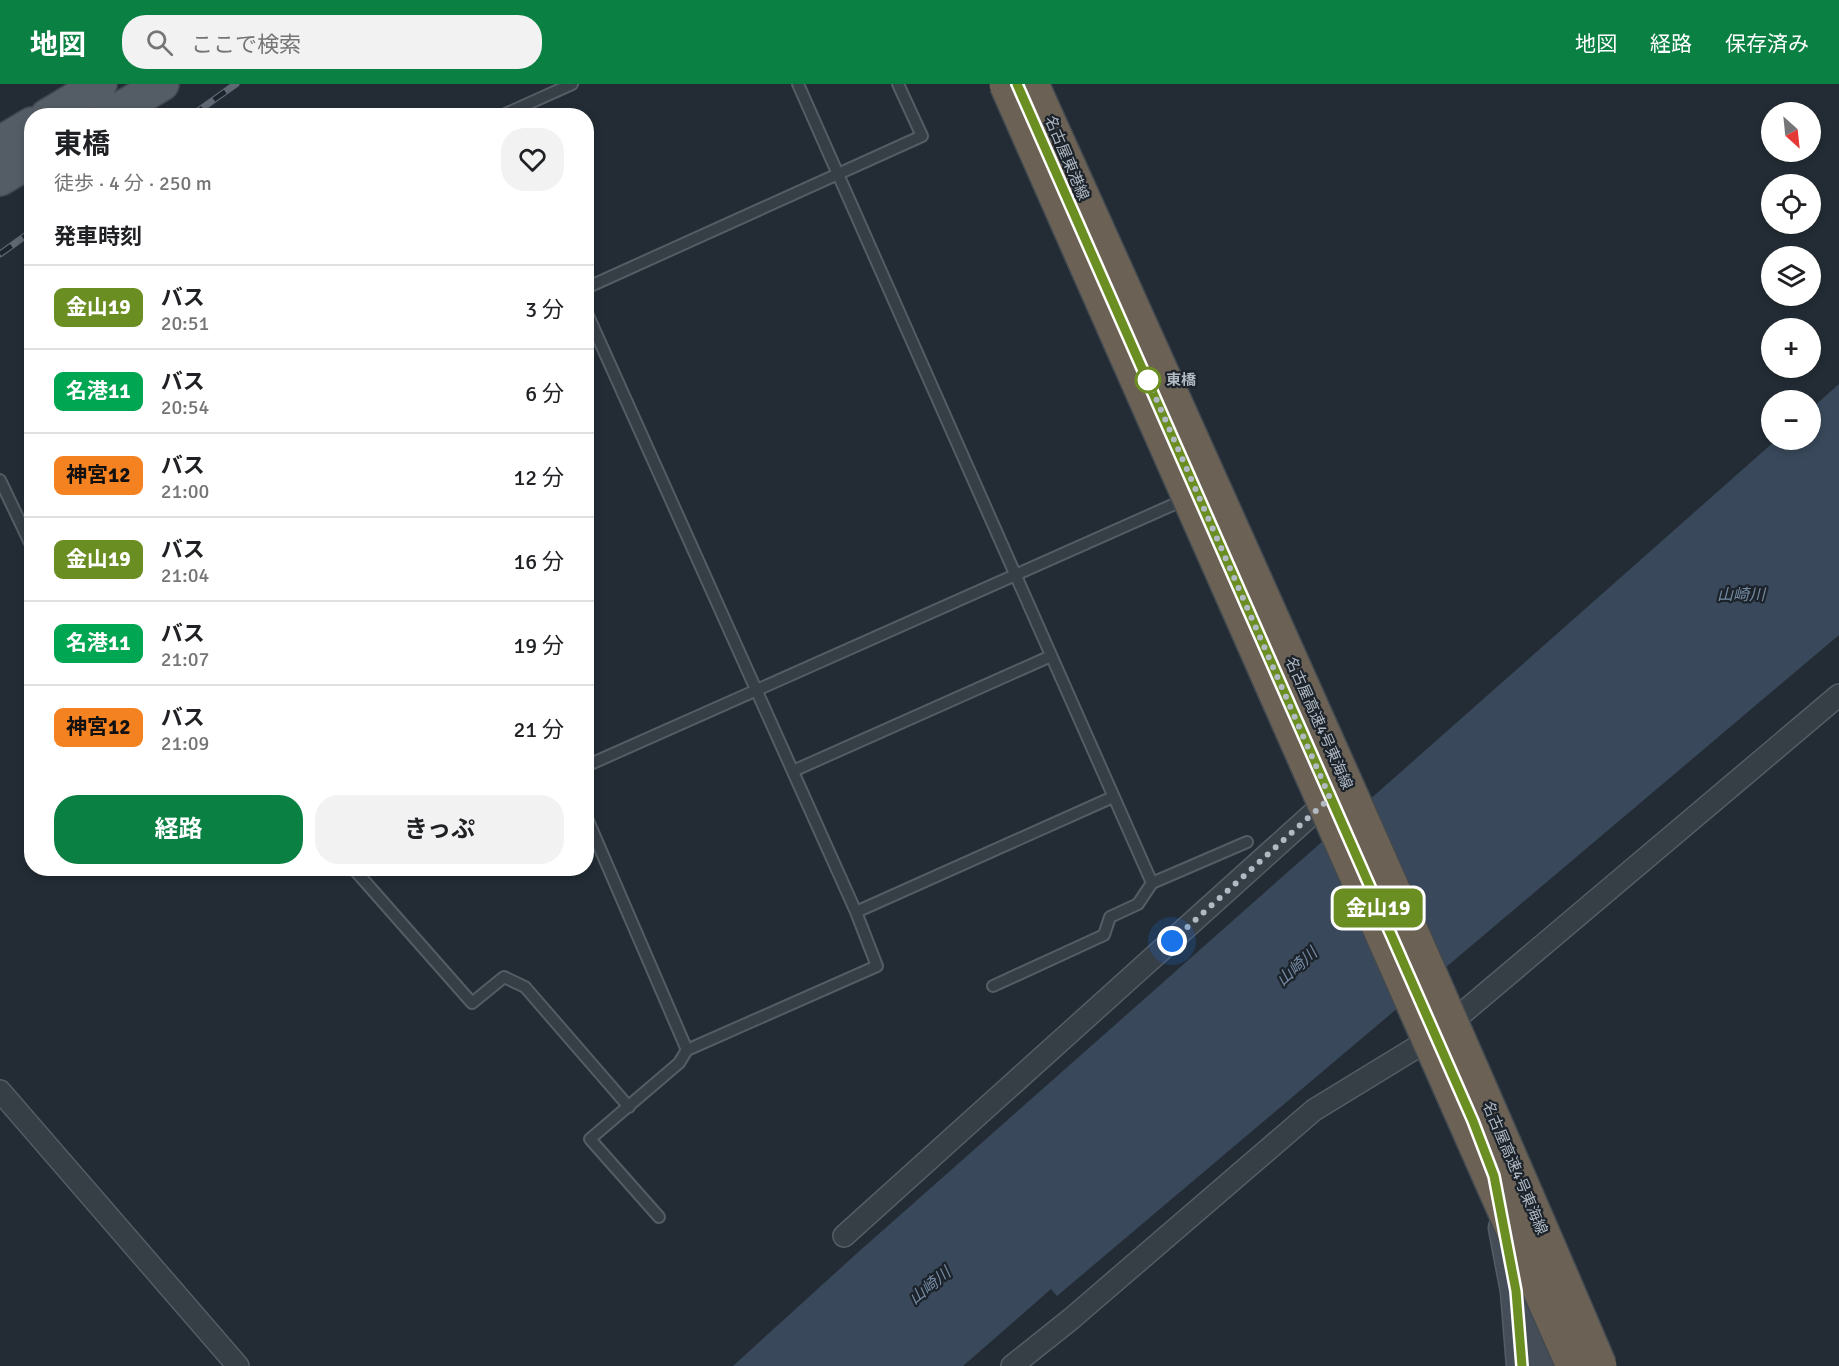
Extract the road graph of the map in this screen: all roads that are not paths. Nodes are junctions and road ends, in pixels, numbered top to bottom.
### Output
1 (100, 84) edge
2 (162, 84) edge
3 (572, 84) edge
4 (798, 84) edge
5 (898, 84) edge
6 (1006, 84) edge
7 (1017, 84) edge
8 (1033, 84) edge
9 (60, 108) edge
10 (122, 108) edge
11 (519, 108) edge
12 (24, 129) edge
13 (0, 143) edge
14 (24, 165) edge
15 (838, 174) junction
16 (0, 179) edge
17 (594, 284) edge
18 (594, 329) edge
19 (0, 480) edge
20 (1198, 494) junction
21 (24, 530) edge
22 (1016, 575) junction
23 (1051, 656) junction
24 (757, 691) junction
25 (1839, 695) edge
26 (594, 762) edge
27 (793, 771) junction
28 (1113, 797) junction
29 (1338, 804) junction
30 (594, 835) edge
31 (1248, 842) dead end
32 (360, 876) edge
33 (1152, 883) junction
34 (856, 912) junction
35 (993, 986) dead end
36 (1438, 1026) junction
37 (687, 1050) junction
38 (0, 1091) edge
39 (629, 1107) junction
40 (659, 1217) dead end
41 (844, 1236) dead end
42 (238, 1366) edge
43 (1012, 1366) edge
44 (1522, 1366) edge
45 (1551, 1366) edge
46 (1573, 1366) edge
47 (1600, 1366) edge

1 - 9 main road
2 - 10 main road
3 - 11 lane
4 - 15 lane
5 - 15 lane
6 - 46 highway, 名古屋高速4号東海線, bridge
7 - 20 main road, 名古屋東港線
8 - 29 main road, 名古屋東港線
8 - 47 highway, 名古屋高速4号東海線, bridge
12 - 13 main road
14 - 16 main road
15 - 17 lane
15 - 22 lane
18 - 24 lane
19 - 21 lane
20 - 22 lane
20 - 29 main road, 名古屋東港線
22 - 23 lane
22 - 24 lane
23 - 27 lane
23 - 28 lane
24 - 26 lane
24 - 27 lane
25 - 36 street
27 - 34 lane
28 - 33 lane
28 - 34 lane
29 - 36 main road, 名古屋東港線
29 - 41 street
30 - 37 lane
31 - 33 lane
32 - 39 lane
33 - 35 lane
34 - 37 lane
36 - 43 street
36 - 44 main road, 名古屋東港線
36 - 45 main road, 名古屋東港線
37 - 39 lane
38 - 42 street
39 - 40 lane

